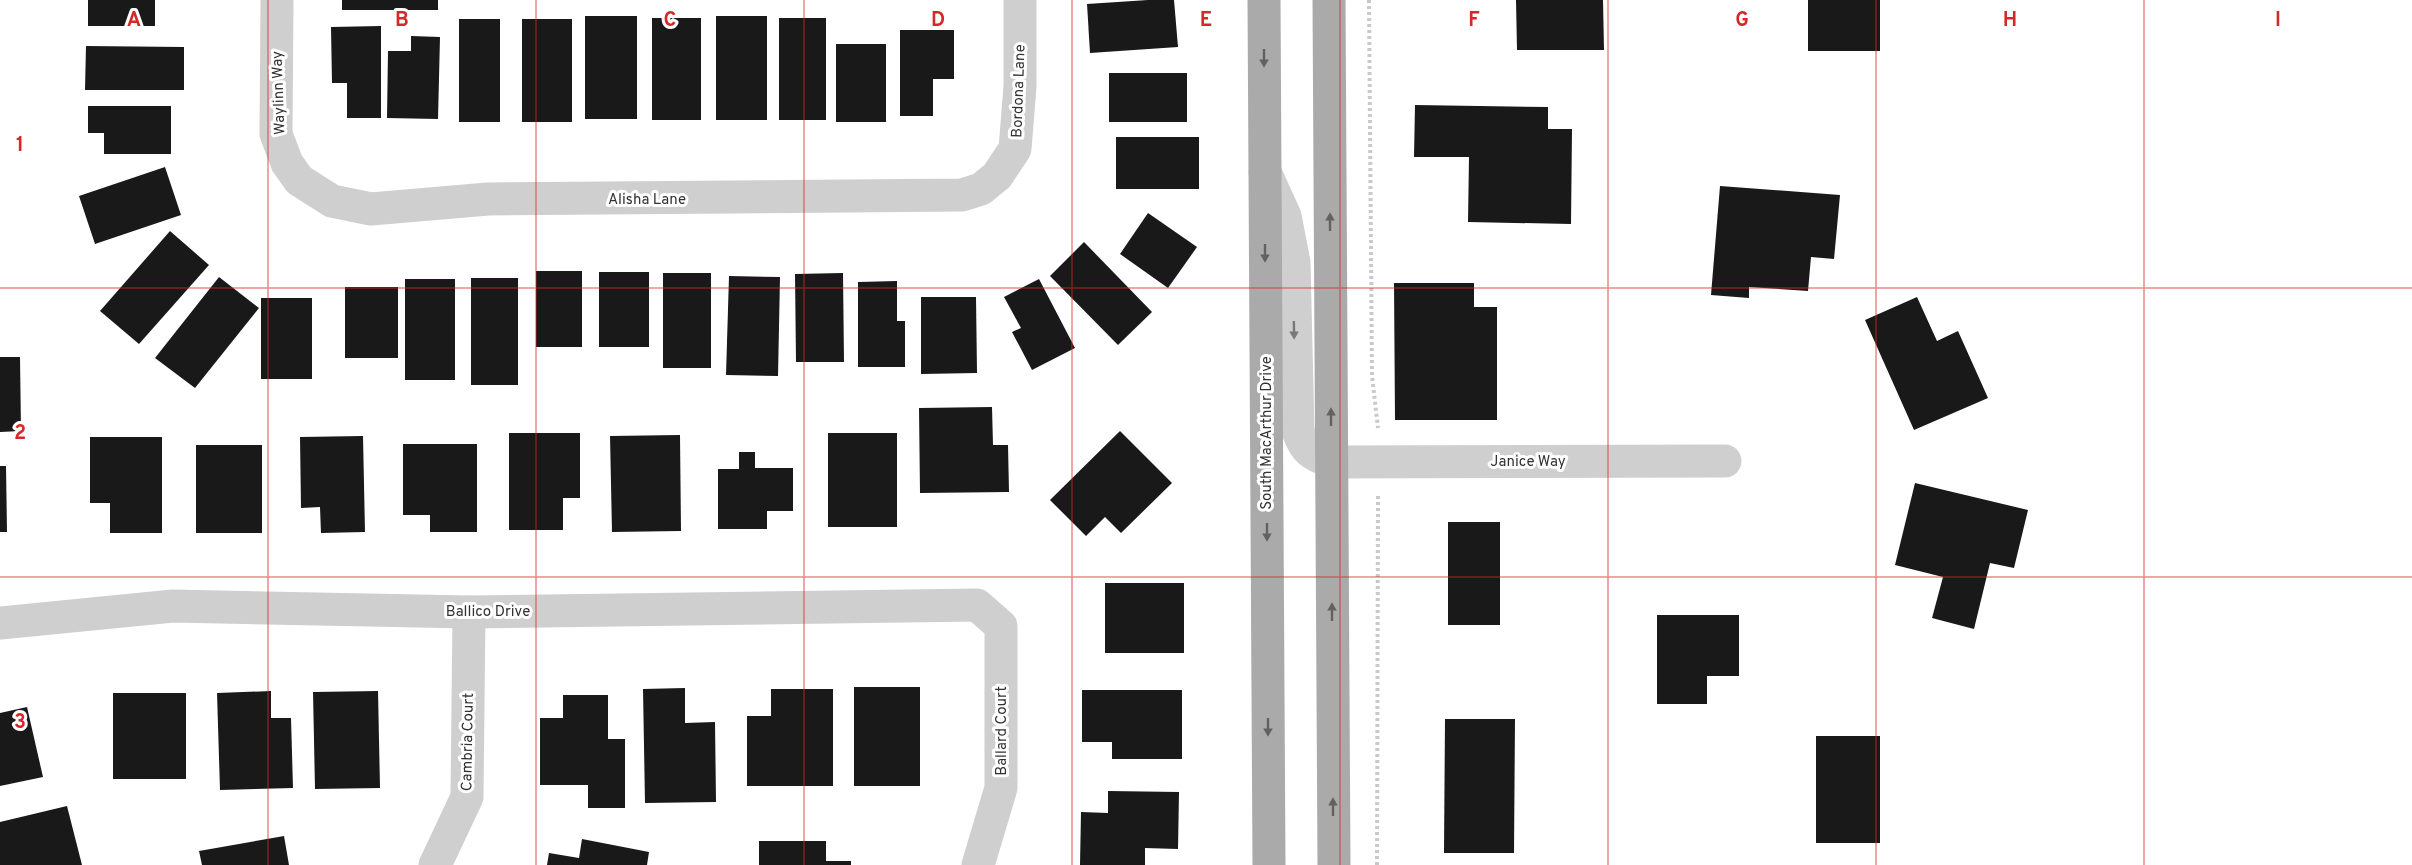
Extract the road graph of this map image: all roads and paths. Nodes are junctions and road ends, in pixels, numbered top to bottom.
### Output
1 (277, 0) edge
2 (1020, 0) edge
3 (1264, 0) edge
4 (1329, 0) edge
5 (1265, 172) junction
6 (997, 176) joint
7 (299, 180) joint
8 (1332, 462) junction
9 (1725, 462) dead end
10 (977, 605) joint
11 (469, 612) junction
12 (0, 623) edge
13 (435, 865) edge
14 (978, 865) edge
15 (1269, 865) edge
16 (1334, 865) edge

1 - 7 street, Waylinn Way
2 - 6 street, Bordona Lane
3 -> 5 main road, South MacArthur Drive
8 -> 4 main road
5 -> 8 street
5 -> 15 main road, South MacArthur Drive
6 - 7 street, Alisha Lane
8 - 9 street, Janice Way
16 -> 8 main road
10 - 11 street, Ballico Drive
10 - 14 street, Ballard Court
11 - 12 street, Ballico Drive
11 - 13 street, Cambria Court

